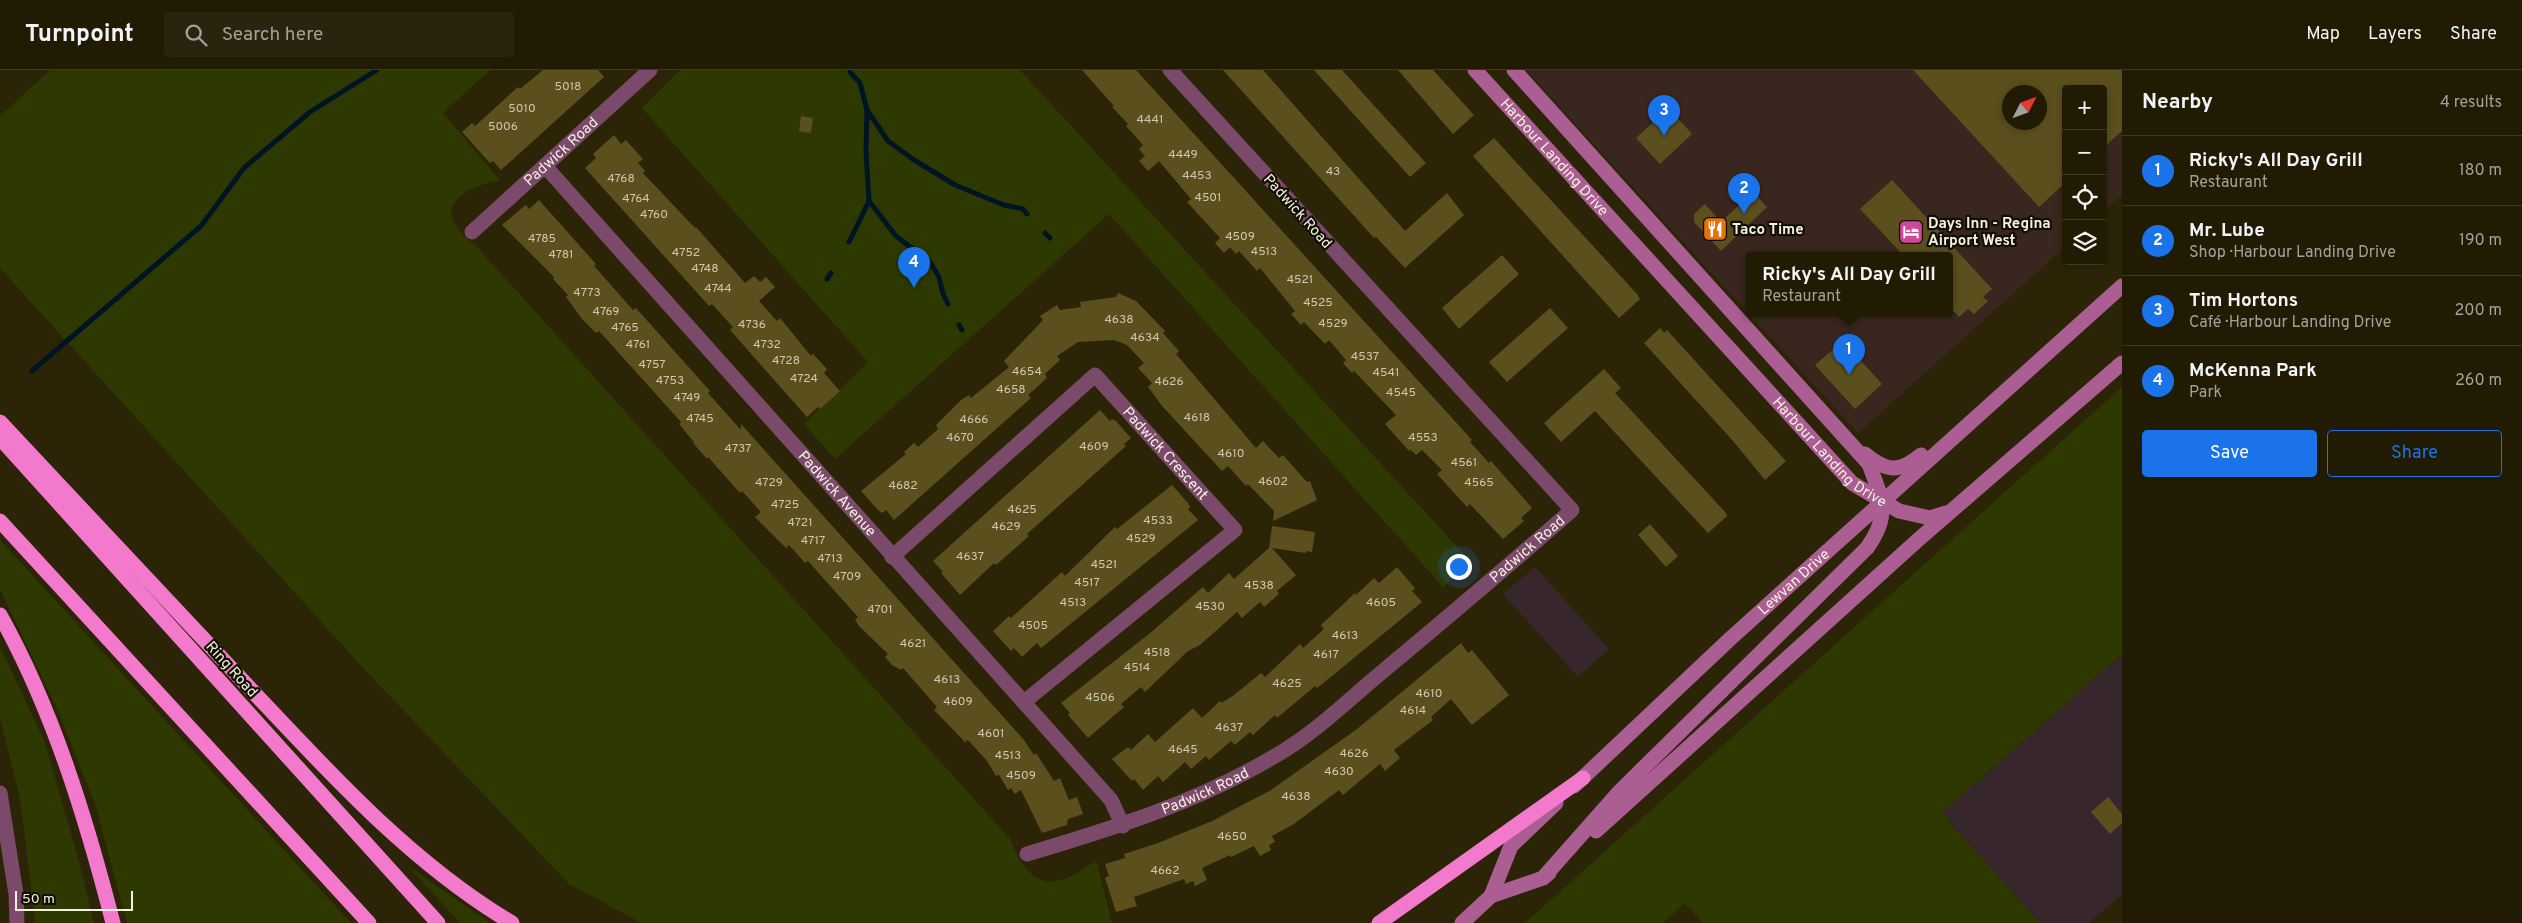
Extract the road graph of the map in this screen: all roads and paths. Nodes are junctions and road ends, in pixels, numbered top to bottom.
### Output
1 (650, 70) edge
2 (1170, 70) edge
3 (1475, 70) edge
4 (1514, 70) edge
5 (545, 166) junction
6 (472, 232) dead end
7 (2122, 286) edge
8 (2122, 363) edge
9 (2023, 375) junction
10 (0, 422) edge
11 (1844, 437) junction
12 (0, 438) edge
13 (1883, 501) junction
14 (1950, 512) junction
15 (0, 521) edge
16 (892, 557) junction
17 (0, 615) edge
18 (1024, 702) junction
19 (1583, 778) junction
20 (0, 793) edge
21 (1124, 826) junction
22 (1027, 854) dead end
23 (1543, 878) junction
24 (1491, 896) junction
25 (17, 923) edge
26 (113, 923) edge
27 (369, 923) edge
28 (438, 923) edge
29 (512, 923) edge
30 (1379, 923) edge
31 (1462, 923) edge

1 - 5 street, Padwick Road
2 - 21 street, Padwick Road
3 - 13 main road, Harbour Landing Drive
4 - 11 main road, Harbour Landing Drive
5 - 6 street, Padwick Road
5 - 16 street, Padwick Avenue
7 - 9 main road, Lewvan Drive
8 - 14 main road, Lewvan Drive
9 - 11 main road
9 - 13 main road, Lewvan Drive
10 - 29 highway
11 - 13 main road, Harbour Landing Drive
12 - 28 highway, Ring Road
13 - 14 main road
13 - 19 main road, Lewvan Drive
13 - 23 main road
14 - 23 main road, Lewvan Drive
15 - 27 highway
16 - 18 street, Padwick Avenue
16 - 18 street, Padwick Crescent
17 - 26 highway
18 - 21 street, Padwick Avenue
19 - 24 main road, Lewvan Drive
19 - 30 highway
20 - 25 street
21 - 22 street, Padwick Road
23 - 24 main road, Lewvan Drive
24 - 31 main road, Lewvan Drive

